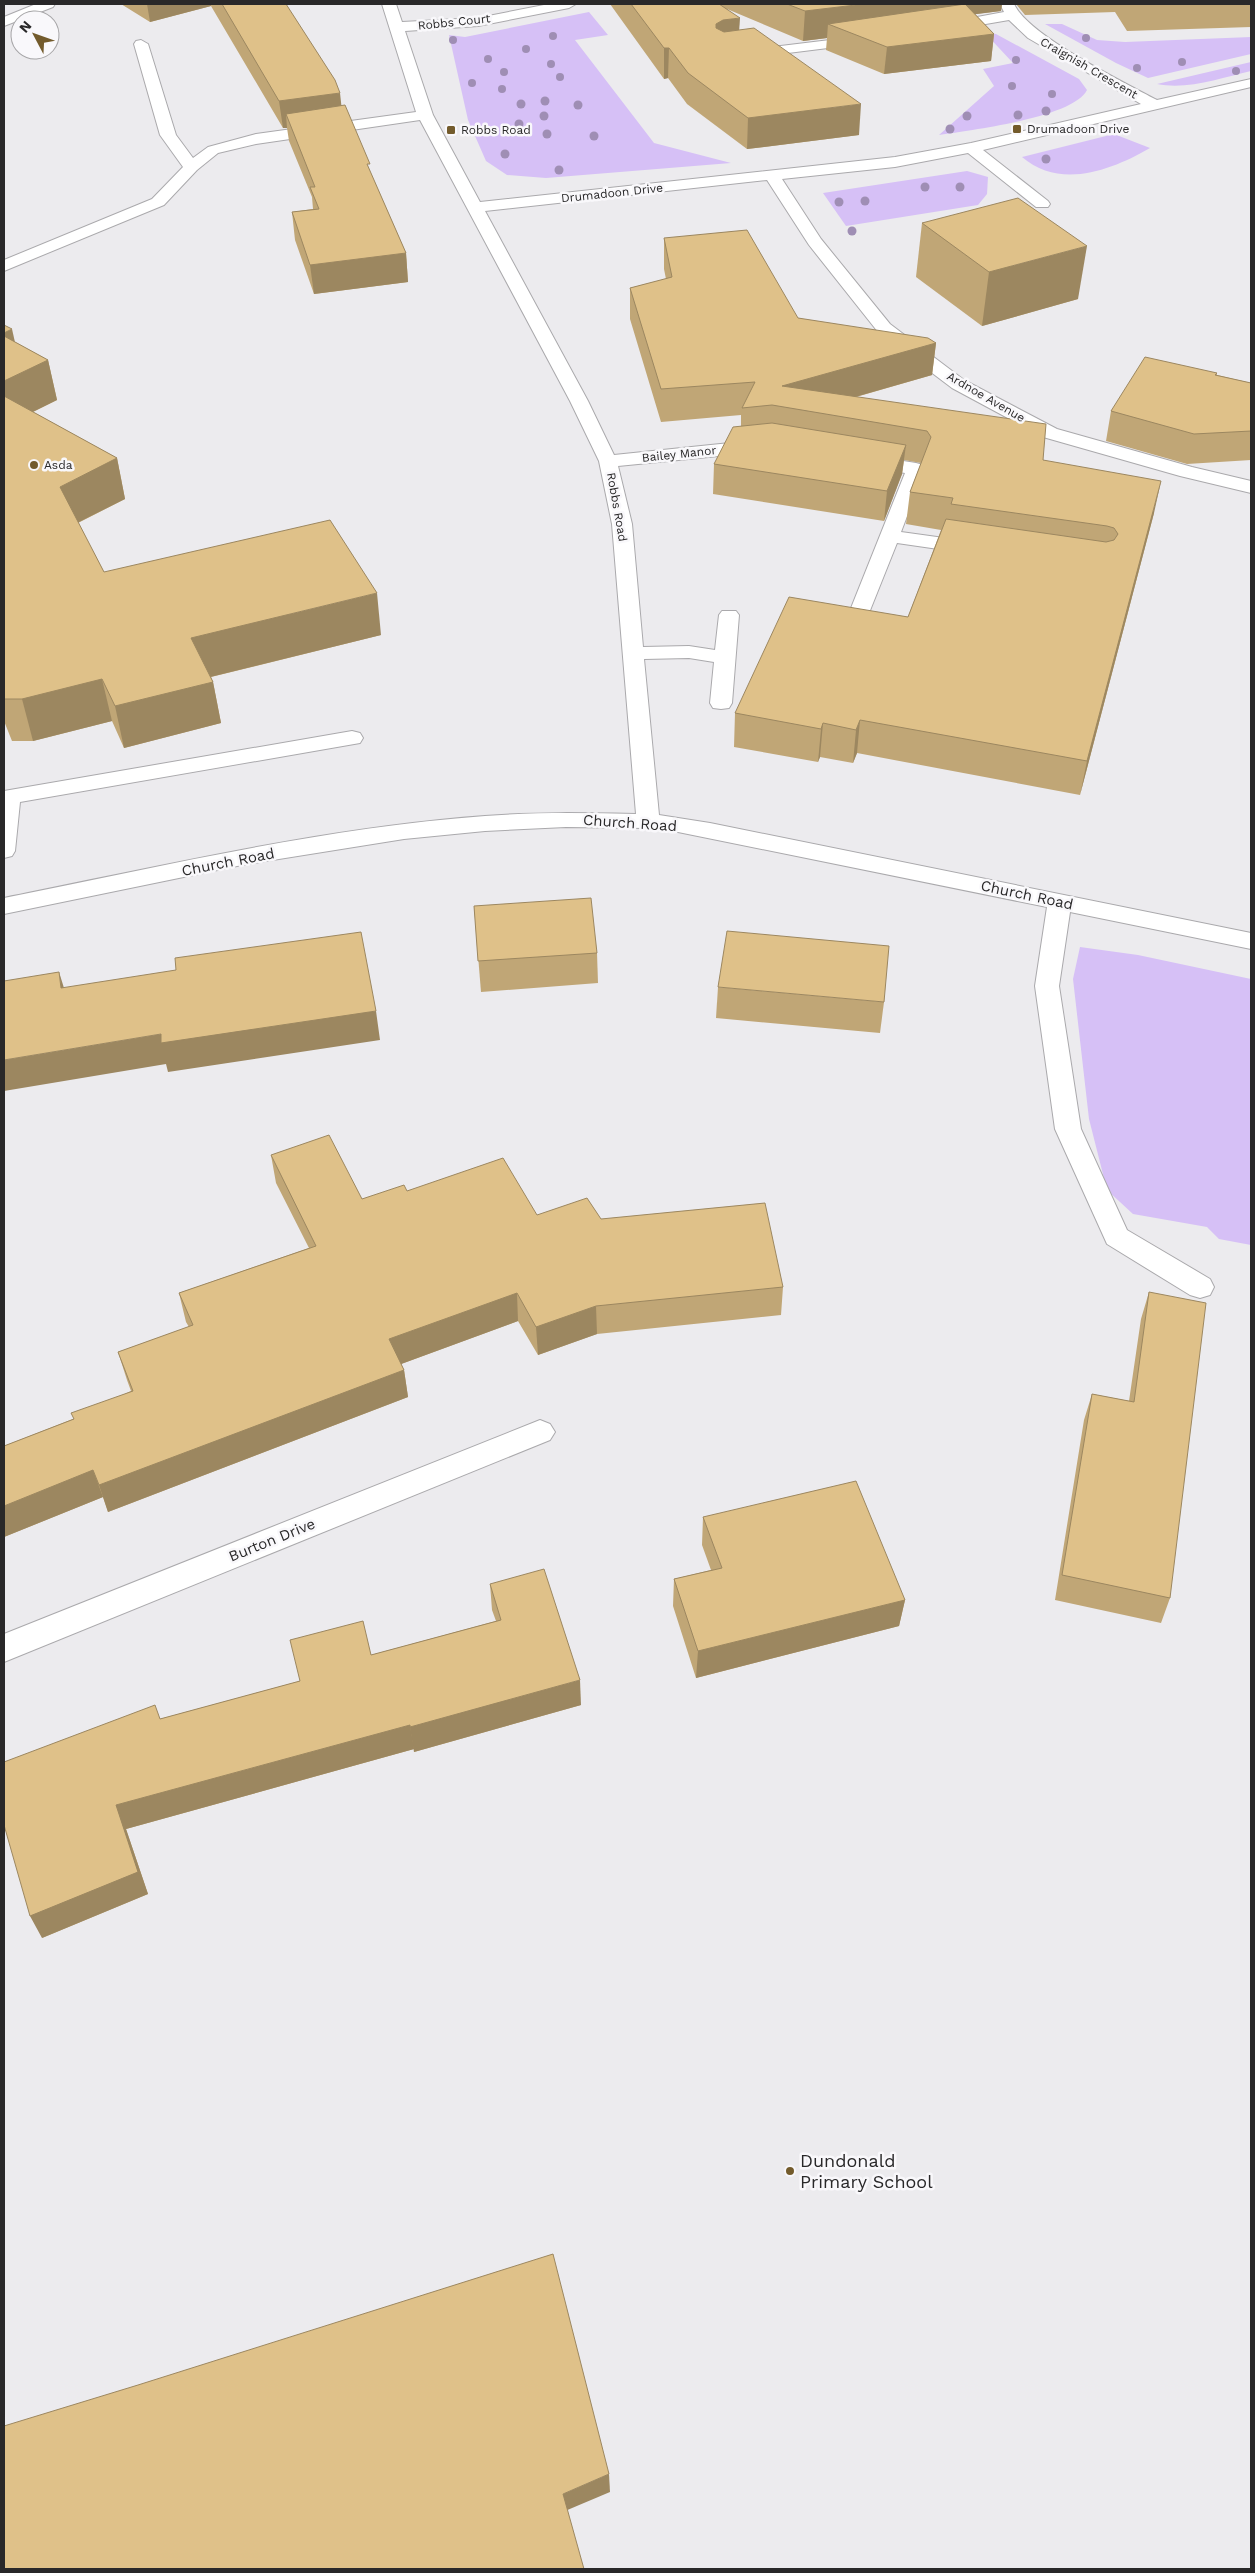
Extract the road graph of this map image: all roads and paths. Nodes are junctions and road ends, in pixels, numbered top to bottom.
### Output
1 (48, 4) edge
2 (389, 4) edge
3 (569, 4) edge
4 (1010, 9) edge
5 (4, 22) edge
6 (398, 27) junction
7 (932, 29) edge
8 (876, 38) edge
9 (141, 44) dead end
10 (787, 50) junction
11 (732, 55) edge
12 (800, 64) edge
13 (1251, 83) edge
14 (1154, 105) junction
15 (425, 115) junction
16 (971, 148) junction
17 (191, 167) junction
18 (772, 176) junction
19 (1042, 204) dead end
20 (474, 207) junction
21 (4, 266) edge
22 (780, 447) edge
23 (848, 458) edge
24 (608, 461) junction
25 (1251, 487) edge
26 (891, 536) junction
27 (996, 552) edge
28 (729, 615) dead end
29 (851, 633) edge
30 (633, 653) junction
31 (724, 657) junction
32 (721, 703) dead end
33 (352, 738) dead end
34 (648, 821) junction
35 (4, 851) edge
36 (1060, 902) junction
37 (4, 906) edge
38 (1251, 941) edge
39 (1200, 1287) dead end
40 (540, 1432) dead end
41 (4, 1648) edge

1 - 5 street
2 - 6 street, Robbs Road
3 - 6 street, Robbs Court
4 - 7 street
4 - 14 street, Craignish Crescent
6 - 15 street, Robbs Road
8 - 10 street
9 - 17 street
10 - 11 street
10 - 12 street
13 - 14 street, Drumadoon Drive
14 - 16 street, Drumadoon Drive
15 - 17 street
15 - 20 street, Robbs Road
16 - 18 street, Drumadoon Drive
16 - 19 street
17 - 21 street
18 - 20 street, Drumadoon Drive
18 - 25 street, Ardnoe Avenue
20 - 24 street, Robbs Road
22 - 24 street, Bailey Manor
23 - 26 street
24 - 30 street, Robbs Road
26 - 27 street
26 - 29 street
28 - 31 street
30 - 31 street
30 - 34 street, Robbs Road
31 - 32 street
33 - 35 street
34 - 36 street, Church Road
34 - 37 street, Church Road
36 - 38 street, Church Road
36 - 39 street
40 - 41 street, Burton Drive

